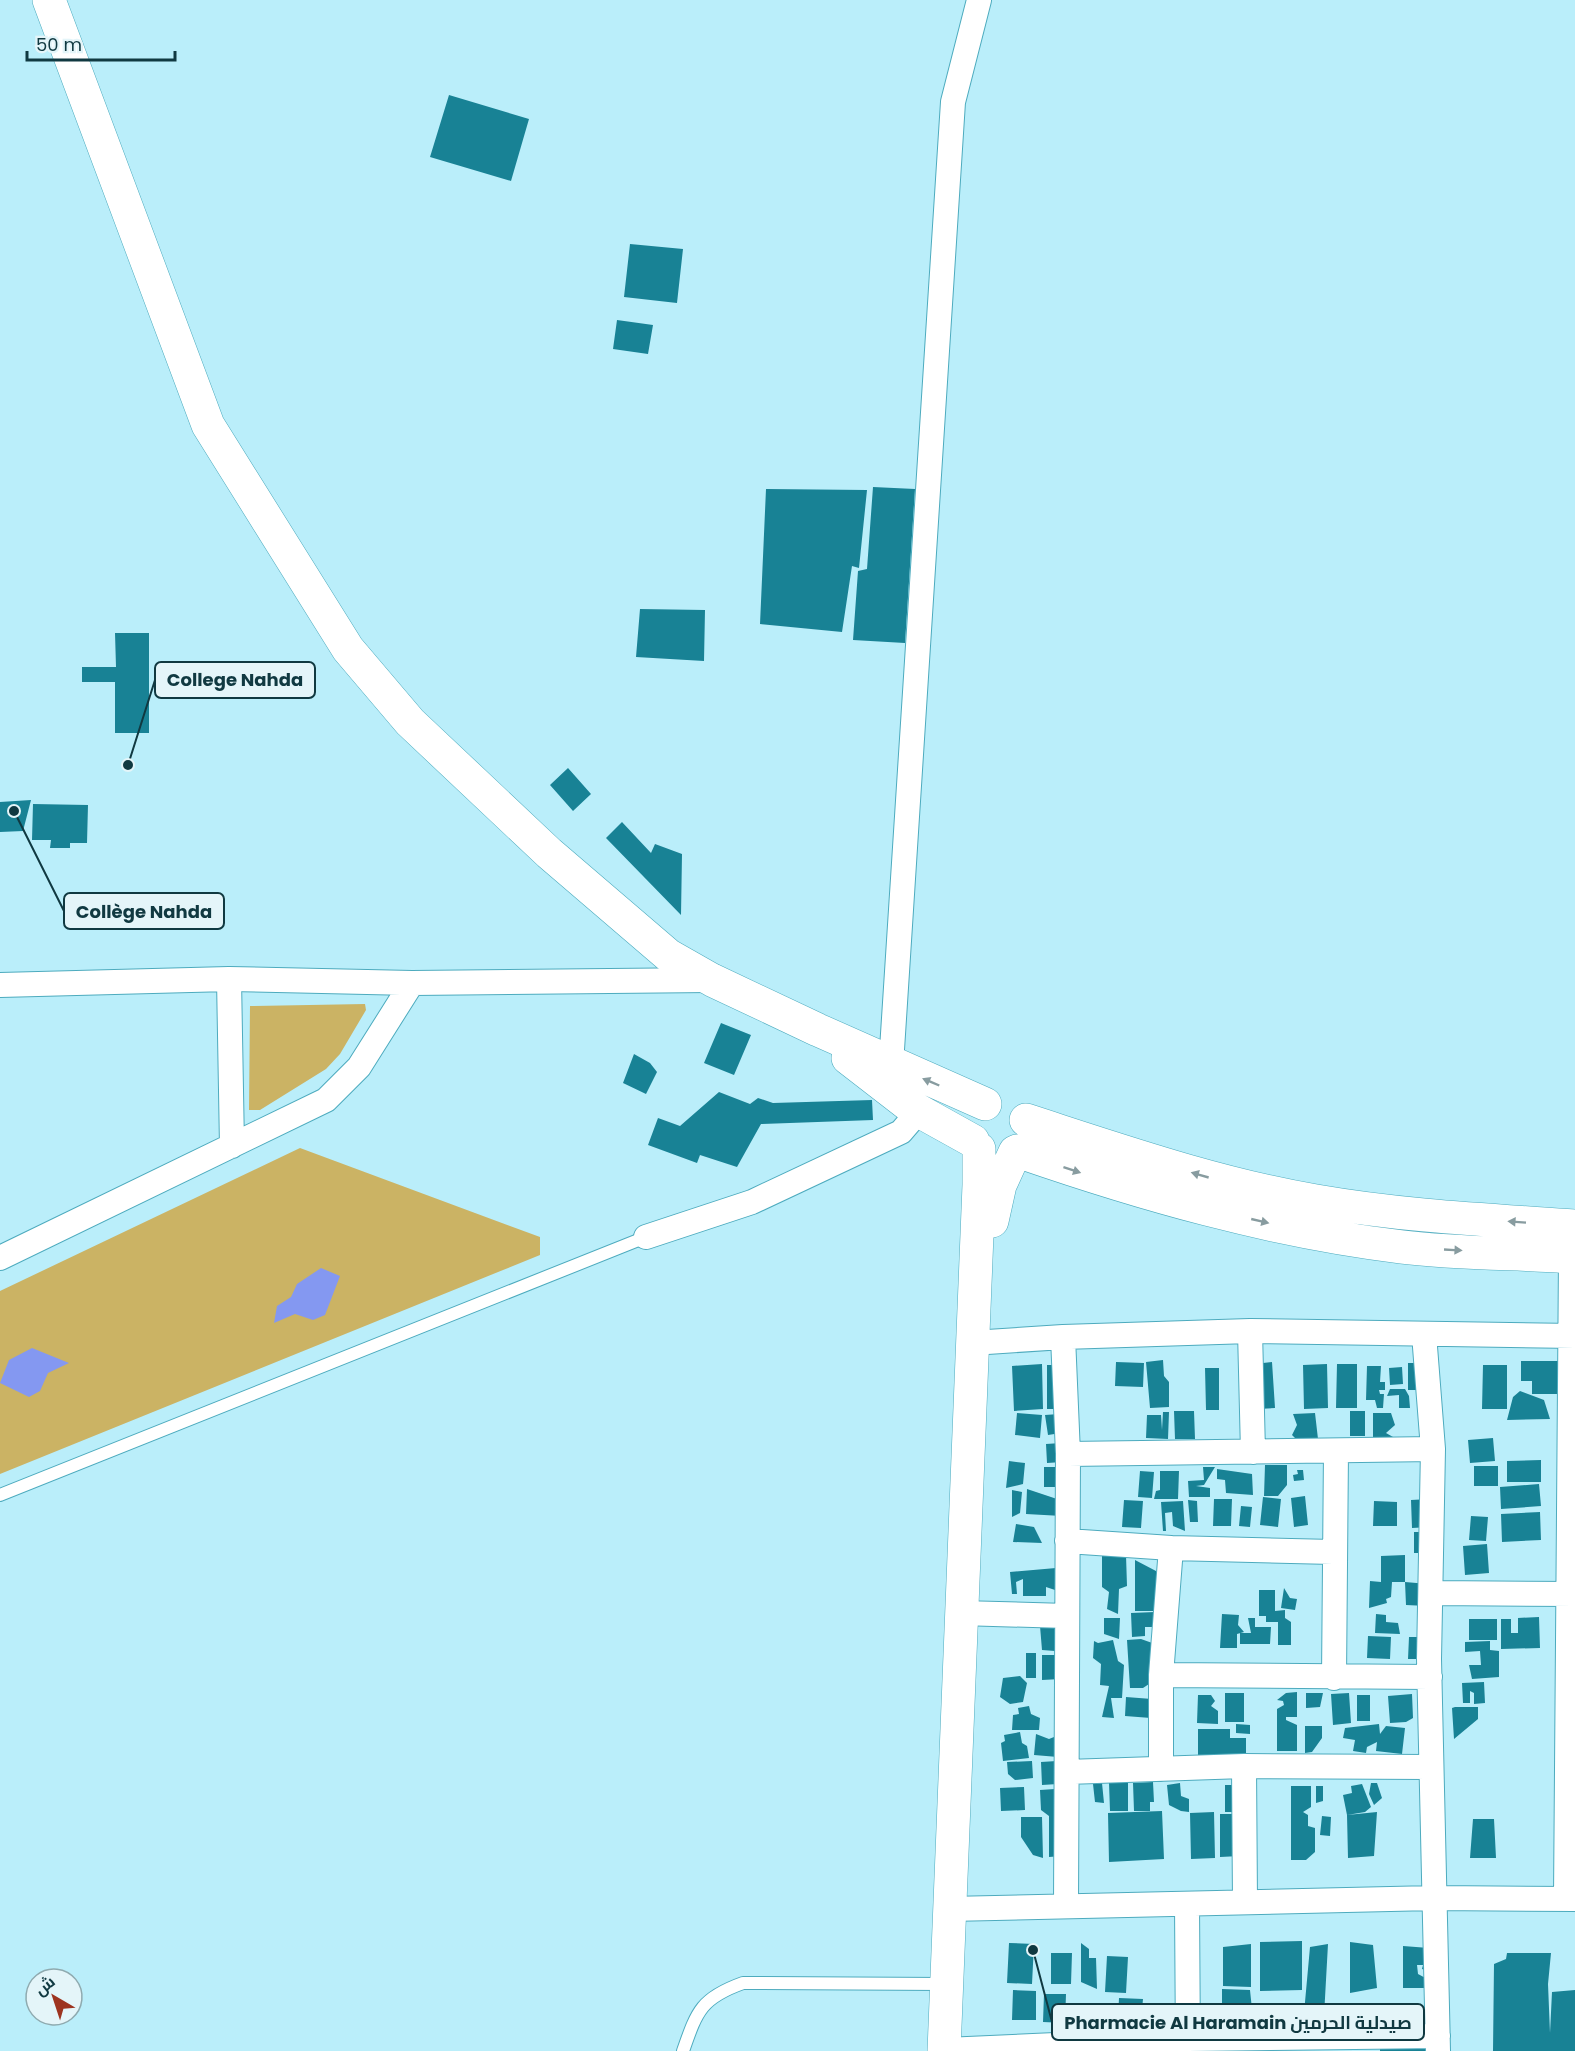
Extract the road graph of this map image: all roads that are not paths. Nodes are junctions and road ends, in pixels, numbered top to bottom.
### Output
1 (49, 0) edge
2 (979, 0) edge
3 (230, 978) junction
4 (712, 980) junction
5 (412, 983) junction
6 (0, 985) edge
7 (818, 1030) junction
8 (891, 1065) junction
9 (985, 1104) junction
10 (919, 1111) junction
11 (1019, 1141) junction
12 (976, 1145) junction
13 (232, 1146) junction
14 (646, 1237) joint
15 (1574, 1247) edge
16 (0, 1258) edge
17 (973, 1302) junction
18 (1250, 1330) junction
19 (1424, 1334) junction
20 (1063, 1336) junction
21 (1573, 1336) edge
22 (972, 1343) junction
23 (1433, 1449) junction
24 (1336, 1451) junction
25 (1253, 1452) junction
26 (1068, 1454) junction
27 (0, 1495) edge
28 (1067, 1541) junction
29 (1171, 1548) junction
30 (1333, 1552) junction
31 (1432, 1593) junction
32 (1572, 1594) edge
33 (960, 1613) junction
34 (1067, 1616) junction
35 (1161, 1675) junction
36 (1430, 1677) junction
37 (1334, 1678) junction
38 (1244, 1766) junction
39 (1430, 1767) junction
40 (1161, 1769) junction
41 (1067, 1772) junction
42 (1434, 1898) junction
43 (1570, 1899) edge
44 (1245, 1902) junction
45 (1187, 1904) junction
46 (1066, 1905) junction
47 (950, 1909) junction
48 (947, 1984) junction
49 (1438, 2043) edge
50 (1188, 2045) edge
51 (945, 2050) edge
52 (683, 2051) edge

1 - 4 main road
2 - 8 street
3 - 5 street
3 - 6 street
3 - 13 street
4 - 5 street
4 - 7 main road
5 - 13 street
7 - 8 main road
7 - 10 main road
9 -> 8 main road
9 - 11 main road
9 - 12 main road
10 - 12 main road
10 - 14 street
11 - 12 main road
11 - 15 main road
11 - 17 main road
12 - 17 main road
13 - 16 street
14 - 27 lane
15 - 21 street
17 - 22 main road
18 - 19 street
18 - 20 street
18 - 25 street
19 - 21 street
19 - 23 street
20 - 22 street
20 - 26 street
21 - 32 street
22 - 33 main road
23 - 24 street
23 - 31 street
24 - 25 street
24 - 30 street
25 - 26 street
26 - 28 street
28 - 29 street
28 - 34 street
29 - 30 street
29 - 35 street
30 - 37 street
31 - 32 street
31 - 36 street
32 - 43 street
33 - 34 street
33 - 47 main road
34 - 41 street
35 - 37 street
35 - 40 street
36 - 37 street
36 - 39 street
38 - 39 street
38 - 40 street
38 - 44 street
39 - 42 street
40 - 41 street
41 - 46 street
42 - 43 street
42 - 44 street
42 - 49 street
44 - 45 street
45 - 46 street
45 - 50 street
46 - 47 street
47 - 48 main road
48 - 51 main road
48 - 52 lane
49 - 50 street
50 - 51 street

